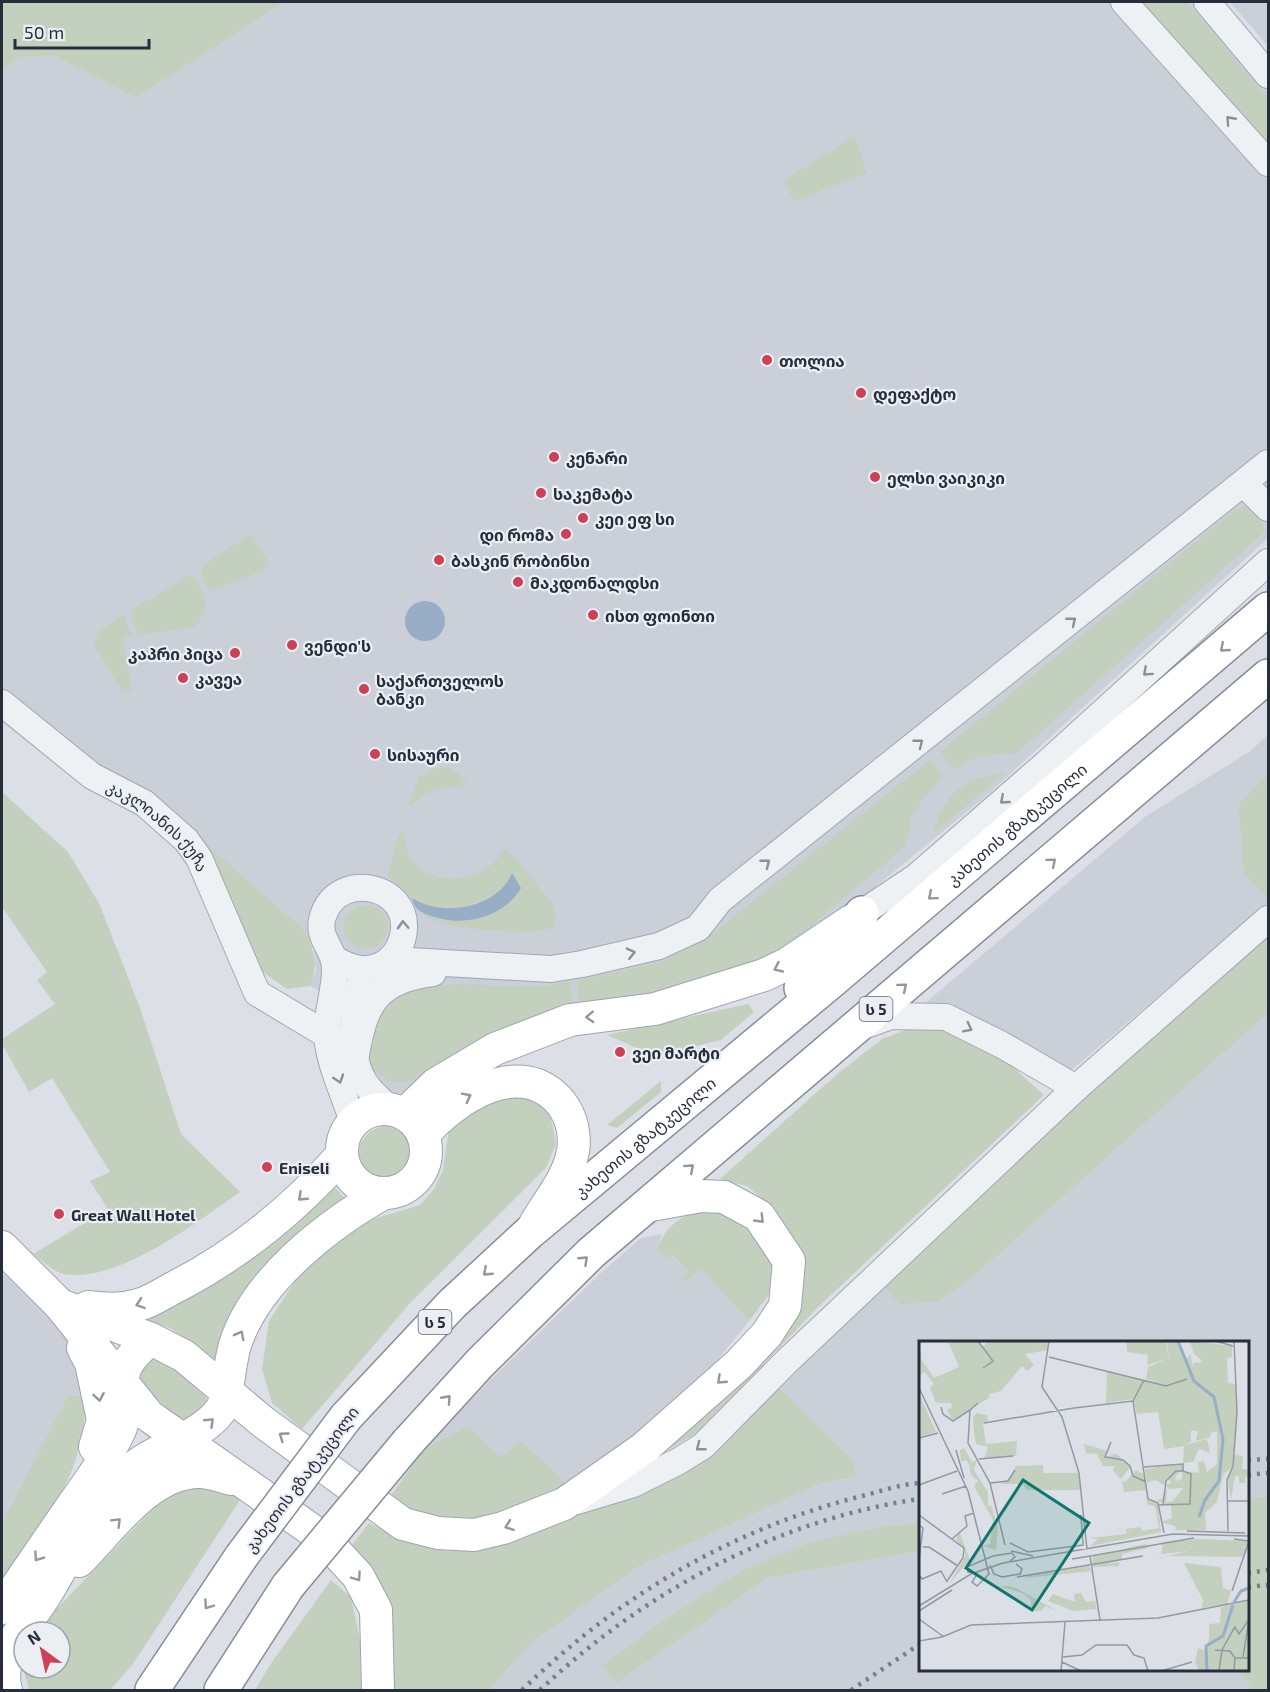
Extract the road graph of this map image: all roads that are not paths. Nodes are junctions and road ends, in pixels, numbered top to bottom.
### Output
1 (1124, 2) edge
2 (1207, 2) edge
3 (1269, 75) edge
4 (1269, 164) edge
5 (1269, 463) edge
6 (1244, 484) junction
7 (1269, 508) edge
8 (1269, 562) edge
9 (1269, 609) edge
10 (1269, 676) edge
11 (1269, 702) edge
12 (2, 703) edge
13 (1108, 815) junction
14 (861, 913) junction
15 (1269, 919) edge
16 (333, 958) junction
17 (490, 967) junction
18 (370, 968) junction
19 (333, 986) junction
20 (290, 1010) junction
21 (851, 1030) junction
22 (327, 1035) junction
23 (757, 1043) junction
24 (355, 1060) junction
25 (1076, 1088) junction
26 (406, 1120) junction
27 (353, 1123) junction
28 (342, 1155) junction
29 (384, 1193) junction
30 (646, 1206) junction
31 (530, 1232) junction
32 (2, 1247) edge
33 (60, 1305) junction
34 (151, 1339) junction
35 (120, 1381) junction
36 (225, 1391) junction
37 (179, 1439) junction
38 (238, 1480) junction
39 (564, 1504) junction
40 (71, 1508) junction
41 (46, 1594) junction
42 (2, 1608) edge
43 (6, 1690) edge
44 (152, 1690) edge
45 (221, 1690) edge
46 (378, 1690) edge

4 -> 1 street
2 - 3 street
5 - 6 street
6 - 7 street
17 -> 6 street
8 -> 14 street
9 -> 23 highway, კახეთის გზატკეცილი / ს 5
10 - 13 highway, ს 5
11 - 13 highway
12 - 20 street, კაკლიანის ქუჩა
21 -> 13 highway, ს 5
14 - 23 highway
14 -> 26 main road
15 - 25 street
16 - 18 street
18 -> 16 street
16 - 19 street
17 - 18 street
17 - 24 street
18 - 24 street
19 - 20 street
19 - 22 street
20 - 22 street
21 -> 25 street
30 -> 21 highway, ს 5
22 -> 27 street
23 - 31 highway, კახეთის გზატკეცილი / ს 5
24 - 26 street
25 -> 39 street
26 - 27 main road
26 - 29 main road
26 -> 31 main road
27 - 28 main road
28 - 29 main road
28 -> 33 main road
36 -> 29 main road
30 -> 39 main road
45 -> 30 highway, ს 5, bridge
31 -> 44 highway, კახეთის გზატკეცილი / ს 5, bridge
32 - 33 main road
33 - 34 main road
33 - 35 main road
33 -> 40 main road
34 - 35 main road
34 - 36 main road
35 - 37 main road
35 - 40 main road
37 -> 36 main road
39 -> 36 main road
37 - 38 main road
37 - 41 main road
41 -> 38 main road
38 -> 46 main road
40 -> 42 main road
41 - 43 main road

